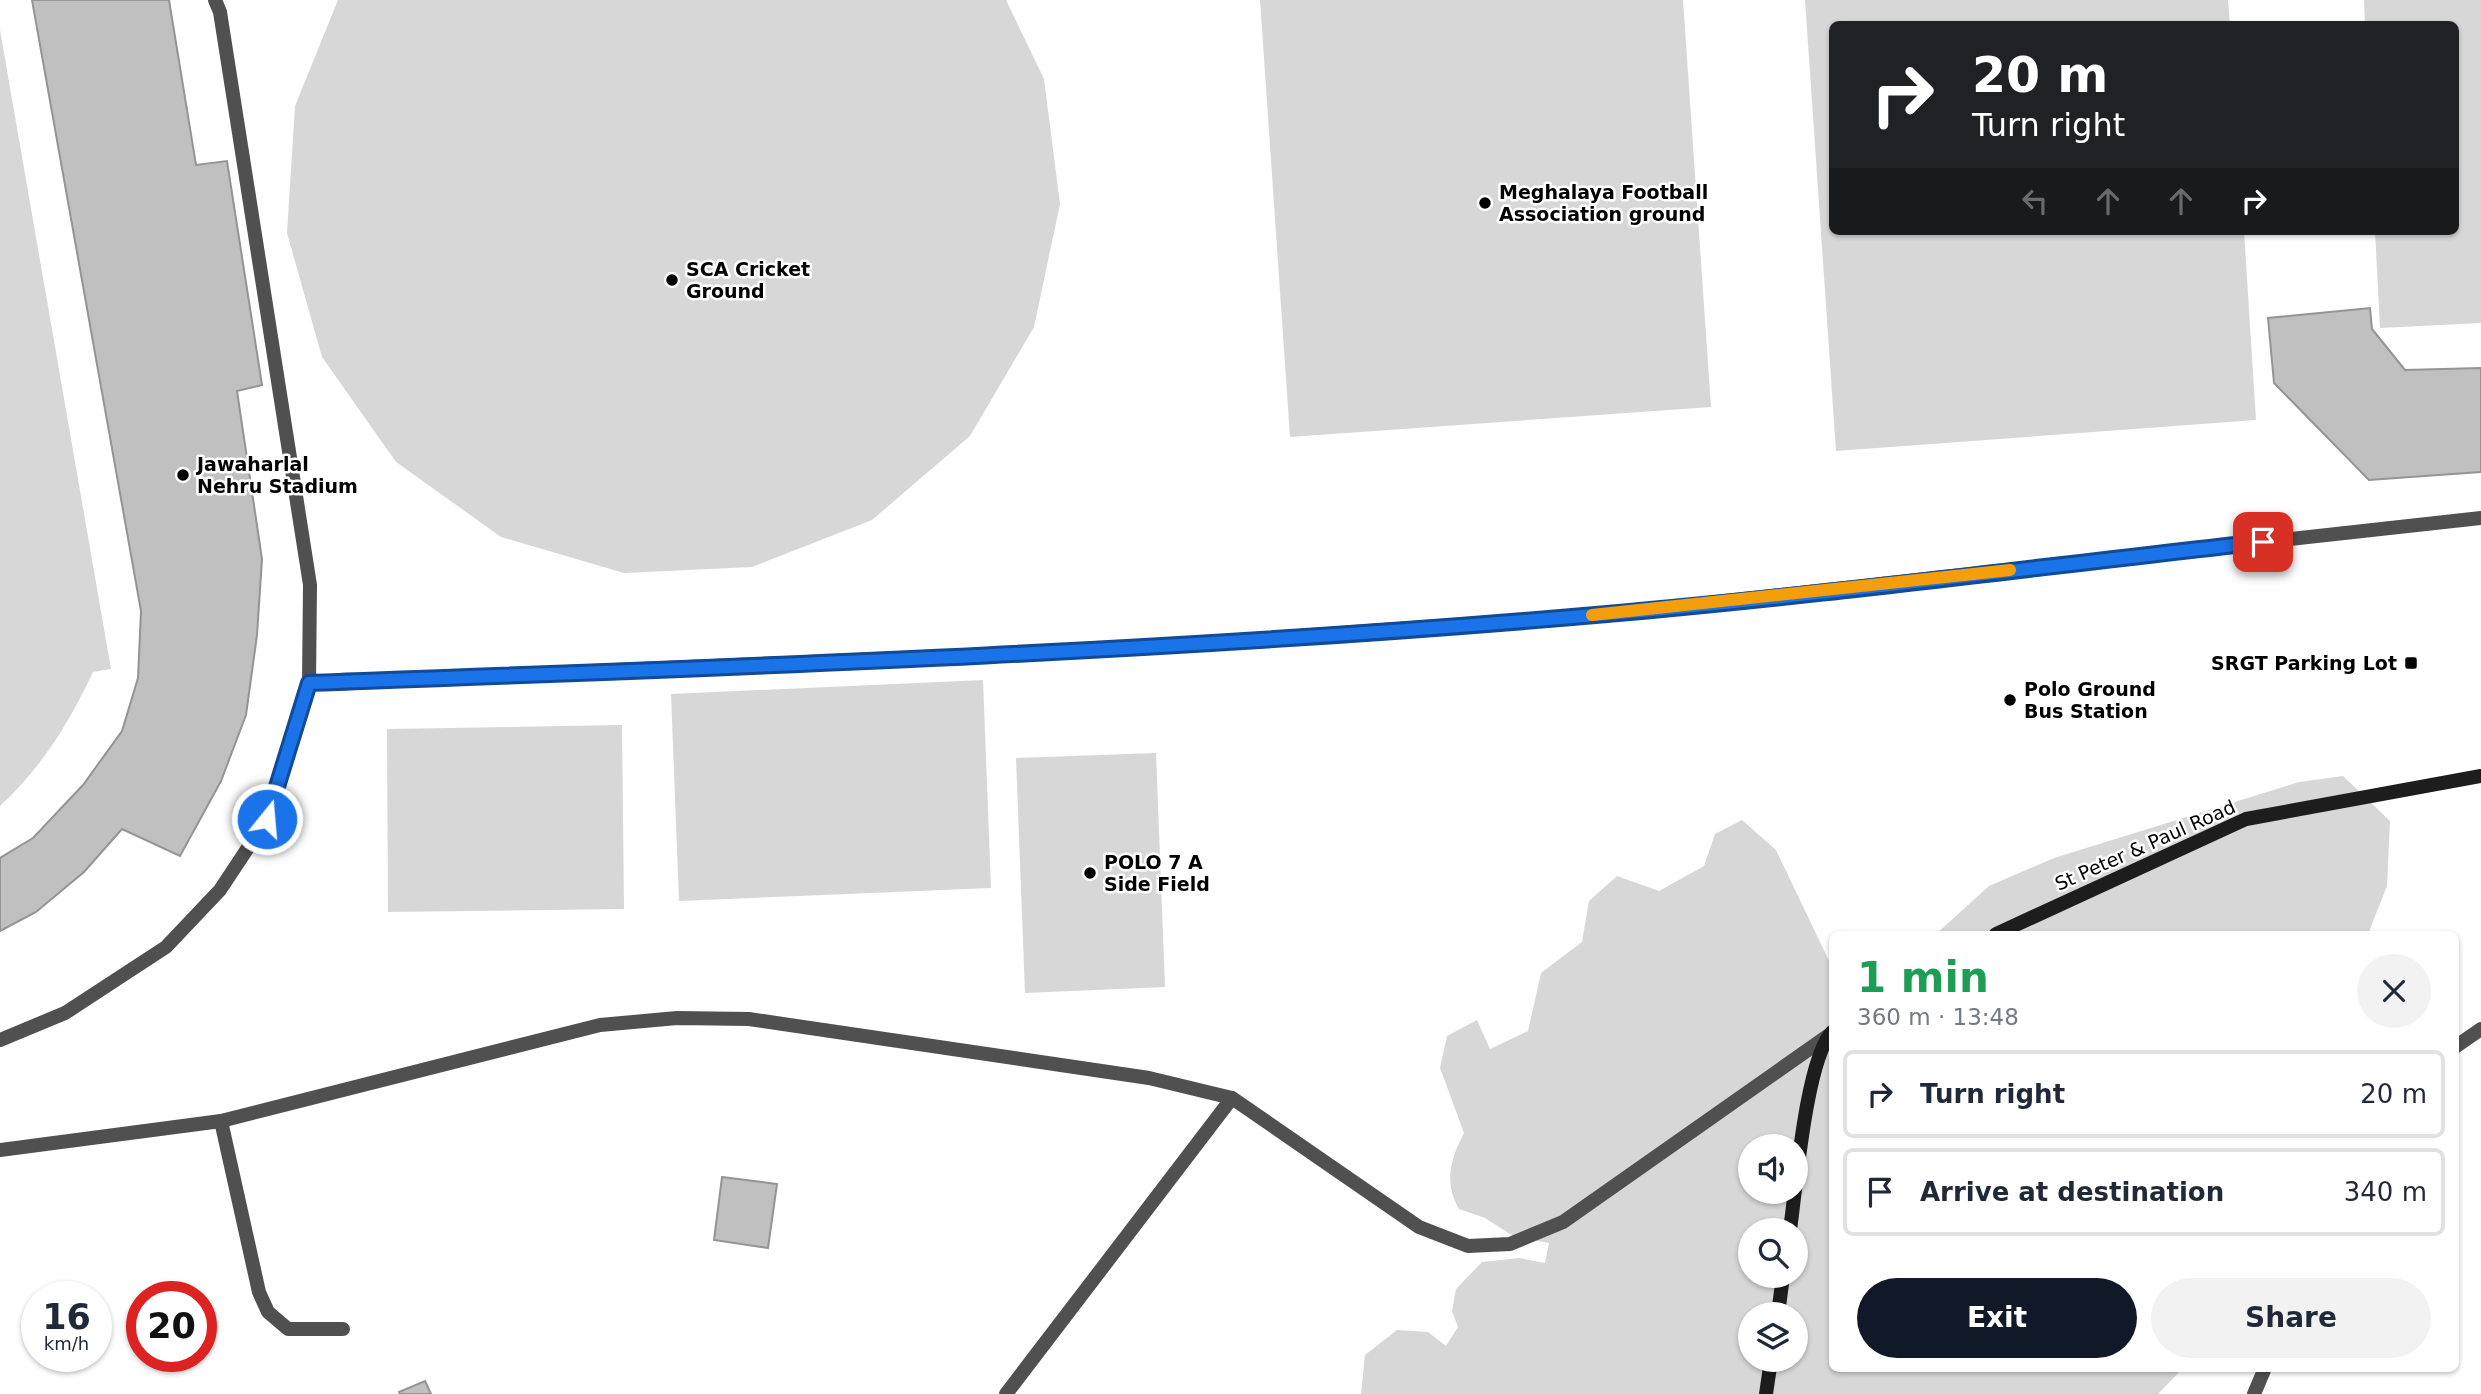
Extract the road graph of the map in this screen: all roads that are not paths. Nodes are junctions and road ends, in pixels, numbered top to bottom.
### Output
1 (215, 0) edge
2 (2481, 518) edge
3 (309, 683) junction
4 (2481, 776) edge
5 (2003, 931) edge
6 (2481, 1029) edge
7 (1829, 1035) edge
8 (1829, 1038) edge
9 (0, 1040) edge
10 (2459, 1045) edge
11 (1232, 1098) junction
12 (221, 1121) junction
13 (0, 1150) edge
14 (1792, 1218) edge
15 (343, 1329) dead end
16 (1769, 1372) edge
17 (2263, 1372) edge
18 (1006, 1394) edge
19 (1766, 1394) edge
20 (2254, 1394) edge

1 - 3 street
2 - 3 street
3 - 9 street
4 - 5 street, St Peter & Paul Road
6 - 10 street
7 - 11 street
8 - 14 street
11 - 12 street
11 - 18 street
12 - 13 street
12 - 15 street
16 - 19 street
17 - 20 street

